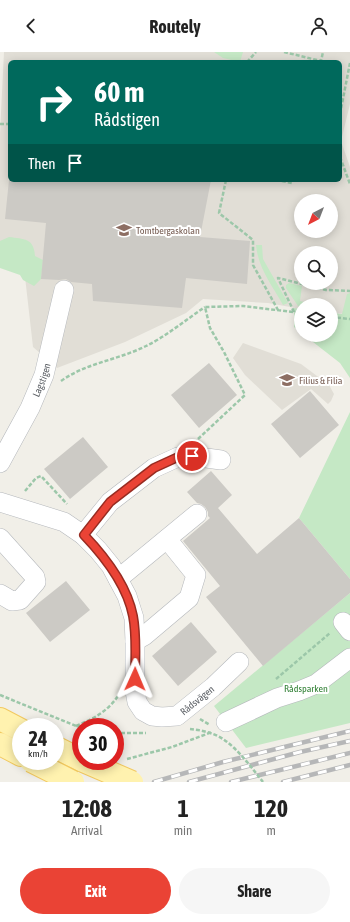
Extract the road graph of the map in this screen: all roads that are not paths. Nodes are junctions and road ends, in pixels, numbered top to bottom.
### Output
1 (64, 290) dead end
2 (221, 460) dead end
3 (0, 463) edge
4 (0, 502) edge
5 (197, 514) dead end
6 (84, 535) junction
7 (0, 538) edge
8 (167, 539) junction
9 (118, 579) junction
10 (0, 594) edge
11 (135, 641) junction
12 (350, 658) edge
13 (239, 662) dead end
14 (0, 719) edge
15 (226, 722) dead end
16 (12, 725) edge
17 (0, 744) edge
18 (12, 750) edge
19 (49, 770) edge
20 (103, 770) edge
21 (73, 782) edge
22 (132, 782) edge

1 - 3 street, Lagstigen
2 - 6 street
4 - 6 street, Rådsvägen
5 - 8 street
6 - 9 street, Rådsvägen
7 - 10 street
8 - 9 street
8 - 11 street
9 - 11 street, Rådsvägen
11 - 13 street, Rådsvägen
12 - 15 street
14 - 16 main road
17 - 18 main road
19 - 21 main road, bridge
20 - 22 main road, bridge

